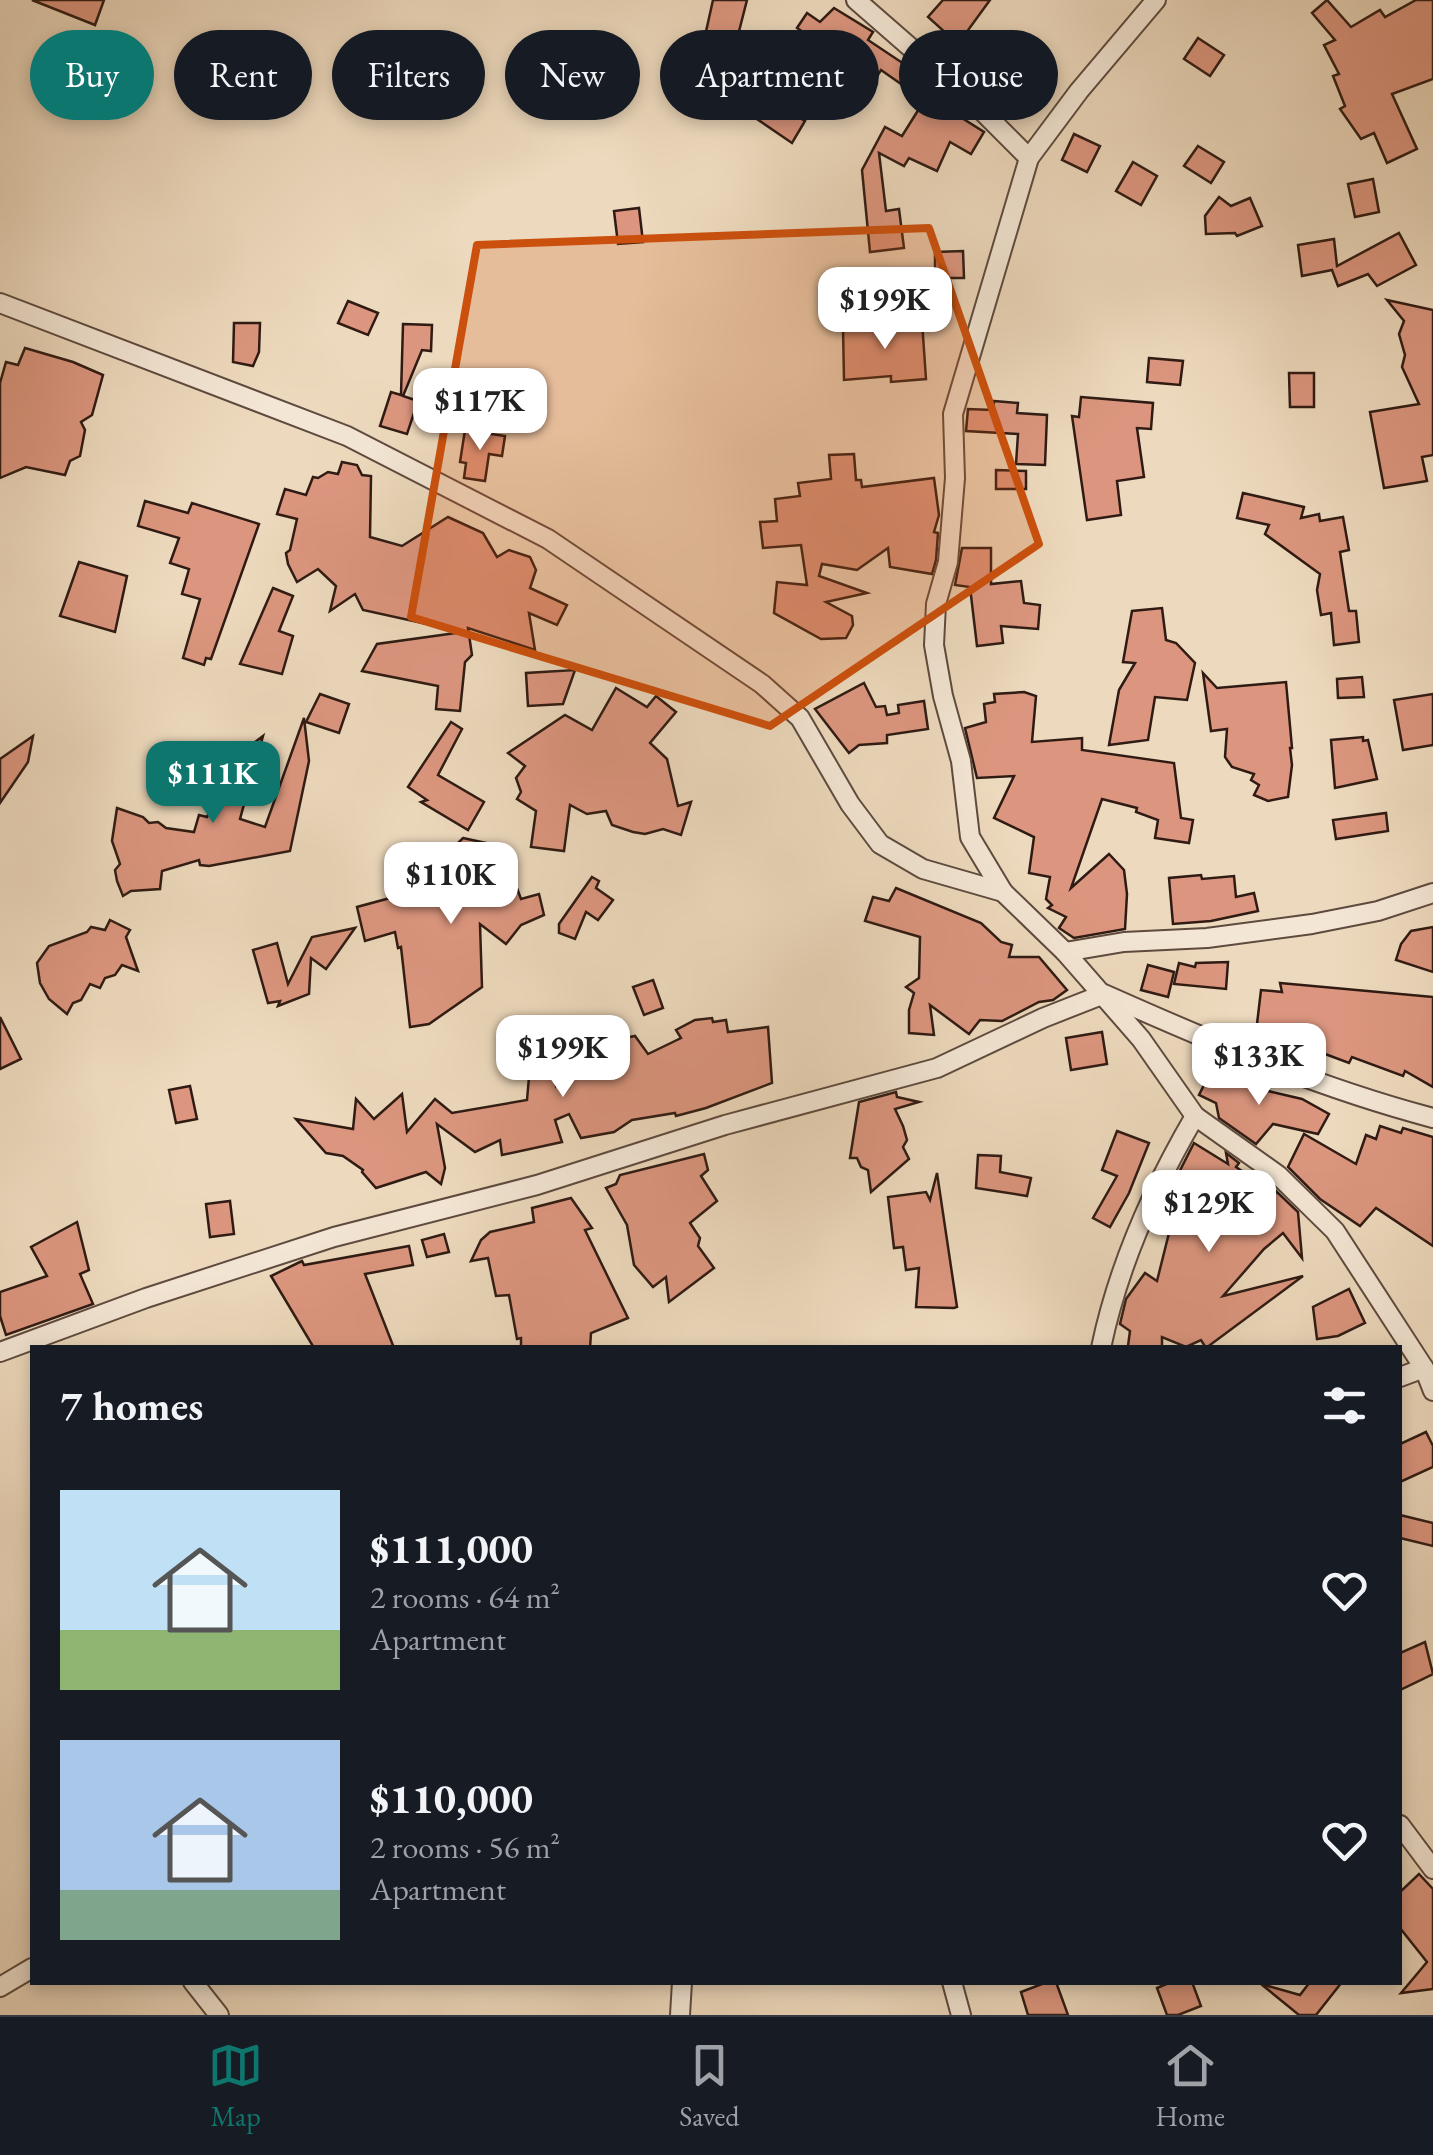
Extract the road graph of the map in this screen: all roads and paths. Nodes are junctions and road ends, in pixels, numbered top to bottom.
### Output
1 (856, 0) edge
2 (1156, 0) edge
3 (1030, 158) junction
4 (0, 303) edge
5 (1002, 892) junction
6 (1433, 893) edge
7 (1065, 952) junction
8 (1104, 994) junction
9 (1195, 1116) junction
10 (1433, 1118) edge
11 (1102, 1345) edge
12 (0, 1352) edge
13 (1424, 1368) junction
14 (1402, 1376) edge
15 (1433, 1391) edge
16 (1402, 1828) edge
17 (1433, 1869) edge
18 (30, 1969) edge
19 (195, 1985) edge
20 (682, 1985) edge
21 (953, 1985) edge
22 (0, 1987) edge
23 (219, 2015) edge
24 (680, 2015) edge
25 (962, 2015) edge

1 - 3 street
2 - 3 street
3 - 5 street
4 - 5 street
5 - 7 street
6 - 7 street
7 - 8 street
8 - 9 street
8 - 10 street
8 - 12 street
9 - 11 street
9 - 13 street
13 - 14 street
13 - 15 street
16 - 17 street
18 - 22 street
19 - 23 street
20 - 24 street
21 - 25 street

